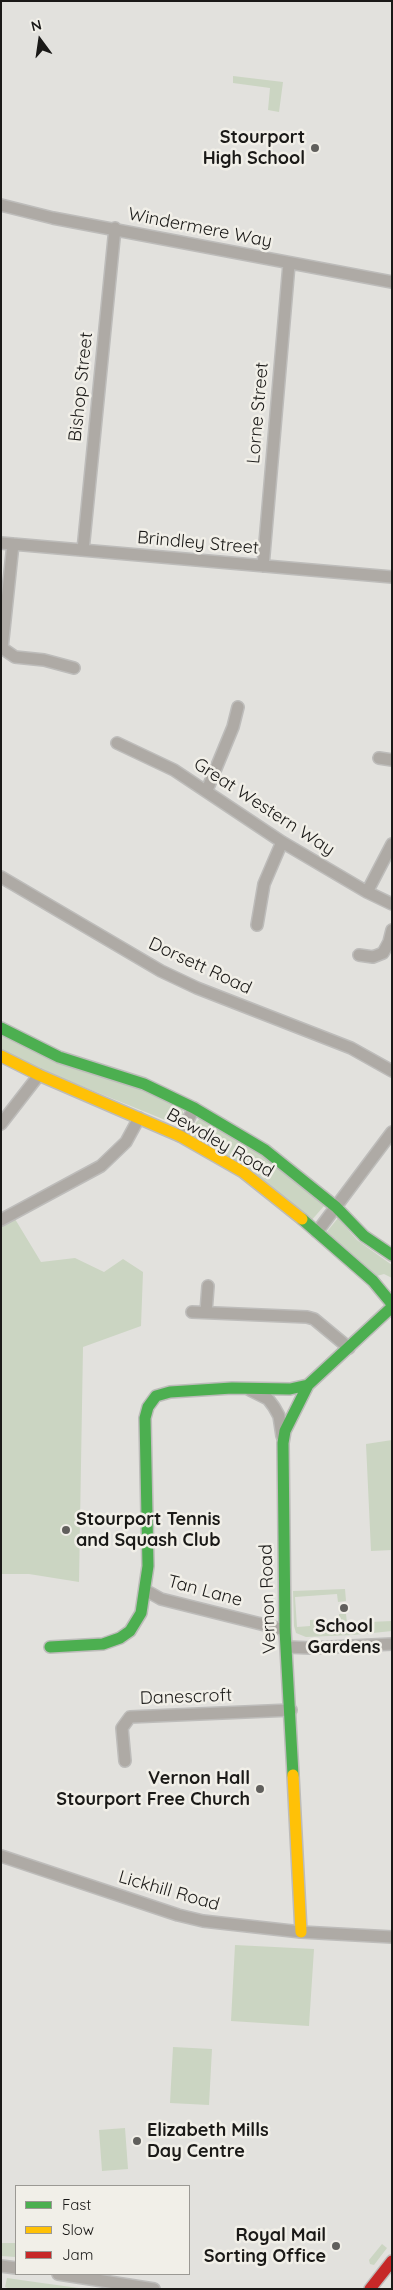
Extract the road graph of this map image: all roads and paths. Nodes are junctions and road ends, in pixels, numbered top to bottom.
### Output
1 (1, 205) edge
2 (115, 228) junction
3 (289, 264) junction
4 (392, 282) edge
5 (7, 543) edge
6 (83, 550) junction
7 (262, 566) junction
8 (392, 577) edge
9 (74, 668) dead end
10 (238, 707) dead end
11 (117, 742) dead end
12 (379, 758) dead end
13 (392, 760) edge
14 (206, 790) junction
15 (282, 842) junction
16 (392, 844) edge
17 (1, 877) edge
18 (367, 892) junction
19 (392, 904) edge
20 (257, 924) dead end
21 (392, 930) edge
22 (359, 955) dead end
23 (1, 1028) edge
24 (1, 1056) edge
25 (392, 1071) edge
26 (39, 1075) junction
27 (194, 1108) junction
28 (139, 1118) junction
29 (1, 1124) edge
30 (392, 1132) edge
31 (180, 1136) junction
32 (336, 1208) junction
33 (1, 1220) edge
34 (317, 1232) junction
35 (392, 1255) edge
36 (373, 1281) junction
37 (208, 1286) dead end
38 (392, 1292) edge
39 (392, 1306) edge
40 (192, 1312) dead end
41 (206, 1312) junction
42 (349, 1348) junction
43 (308, 1385) junction
44 (246, 1388) junction
45 (283, 1443) junction
46 (145, 1590) junction
47 (286, 1630) junction
48 (392, 1644) edge
49 (50, 1647) dead end
50 (287, 1647) junction
51 (290, 1710) junction
52 (125, 1762) dead end
53 (1, 1856) edge
54 (301, 1932) junction
55 (392, 1938) edge
56 (392, 2262) edge
57 (1, 2266) edge
58 (15, 2268) edge
59 (64, 2275) edge
60 (126, 2286) edge
61 (154, 2289) edge
62 (370, 2289) edge

1 - 2 street, Windermere Way
2 - 3 street, Windermere Way
2 - 6 street, Bishop Street
3 - 4 street, Windermere Way
3 - 7 street, Lorne Street
5 - 6 street, Brindley Street
5 - 9 street
6 - 7 street, Brindley Street
7 - 8 street, Brindley Street
10 - 14 street
11 - 14 street, Great Western Way
12 - 13 street
14 - 15 street, Great Western Way
15 - 18 street, Great Western Way
15 - 20 street
16 - 18 street
17 - 25 street, Dorsett Road
18 - 19 street, Great Western Way
21 - 22 street
23 - 27 street, Bewdley Road
24 - 26 street, Bewdley Road
26 - 28 street, Bewdley Road
26 - 29 street
27 - 31 street
27 - 32 street, Bewdley Road
28 - 31 street, Bewdley Road
28 - 33 street
30 - 32 street
31 - 34 street, Bewdley Road
32 - 34 street
32 - 35 street, Bewdley Road
34 - 36 street, Bewdley Road
36 - 38 street
36 - 39 street, Bewdley Road
37 - 41 street
39 - 42 street, Vernon Road
40 - 41 street
41 - 42 street
42 - 43 street, Vernon Road
43 - 44 street
43 - 45 street, Vernon Road
44 - 45 street
44 - 46 street
45 - 47 street, Vernon Road
46 - 47 street, Tan Lane
46 - 49 street
47 - 50 street, Vernon Road
48 - 50 street
50 - 51 street, Vernon Road
51 - 52 street, Danescroft
51 - 54 street, Vernon Road
53 - 54 street, Lickhill Road
54 - 55 street, Lickhill Road
56 - 62 street
57 - 58 street
59 - 60 street
60 - 61 street

